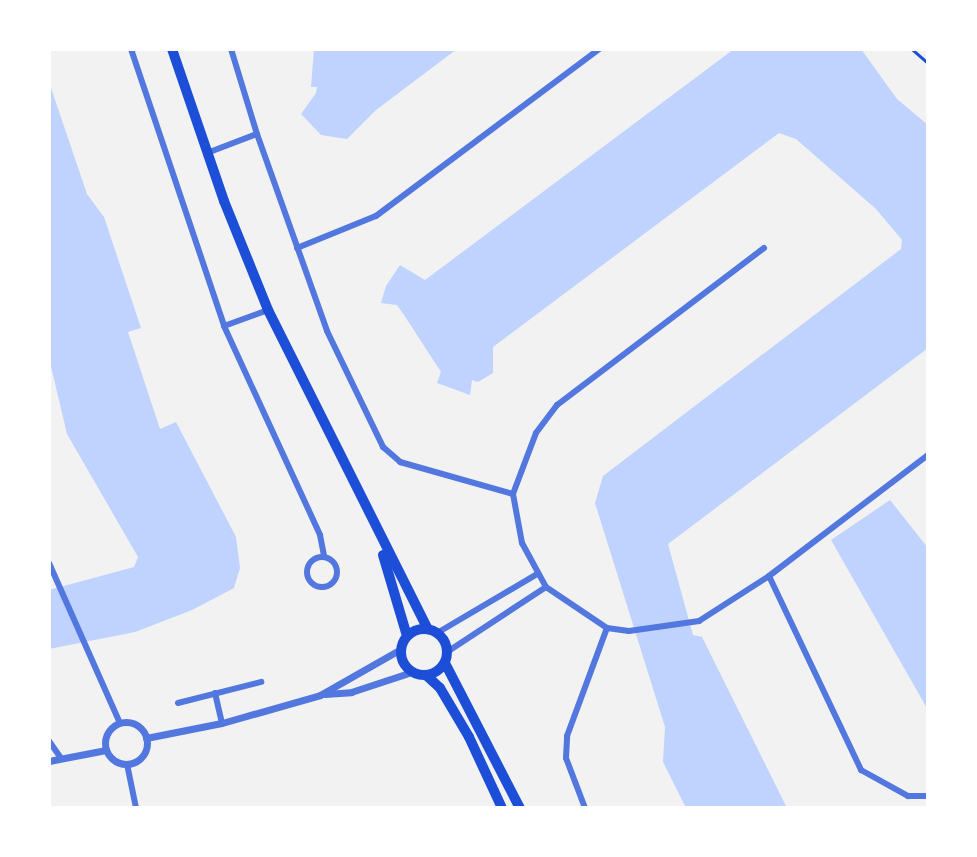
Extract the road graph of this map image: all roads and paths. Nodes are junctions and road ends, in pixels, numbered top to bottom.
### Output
1 (131, 49) edge
2 (172, 49) edge
3 (231, 49) edge
4 (599, 49) edge
5 (912, 49) edge
6 (928, 63) edge
7 (257, 134) junction
8 (207, 153) junction
9 (297, 248) junction
10 (764, 248) dead end
11 (268, 310) junction
12 (224, 326) junction
13 (928, 455) edge
14 (513, 494) junction
15 (377, 535) junction
16 (324, 556) junction
17 (49, 563) edge
18 (537, 574) junction
19 (769, 576) junction
20 (546, 587) junction
21 (607, 628) junction
22 (432, 631) junction
23 (407, 636) junction
24 (401, 649) junction
25 (446, 657) junction
26 (412, 672) junction
27 (426, 675) junction
28 (261, 682) dead end
29 (215, 693) junction
30 (320, 695) junction
31 (178, 703) dead end
32 (120, 723) junction
33 (222, 723) junction
34 (146, 738) junction
35 (49, 741) edge
36 (106, 750) junction
37 (61, 758) junction
38 (49, 761) edge
39 (127, 764) junction
40 (928, 796) edge
41 (136, 808) edge
42 (502, 808) edge
43 (520, 808) edge
44 (585, 808) edge

1 - 12 street
2 - 8 main road
3 - 7 street
4 - 9 street
5 - 6 path
7 - 8 street
7 - 9 street
8 - 11 main road
9 - 14 street
10 - 14 street
11 - 12 street
11 - 15 main road
12 - 16 street
13 - 19 street
14 - 18 street
15 - 22 main road
15 - 23 main road
16 - 16 street
17 - 32 street
18 - 20 street
18 - 22 street
19 - 21 street
19 - 40 street
20 - 21 street
20 - 25 street
21 - 44 street
22 - 23 main road
22 - 25 main road
23 - 24 main road
24 - 26 main road
24 - 30 street
25 - 27 main road
25 - 43 main road
26 - 27 main road
26 - 30 street
27 - 42 main road
28 - 29 street
29 - 31 street
29 - 33 street
30 - 33 street
32 - 34 street
32 - 36 street
33 - 34 street
34 - 39 street
35 - 37 street
36 - 37 street
36 - 39 street
37 - 38 street
39 - 41 street

